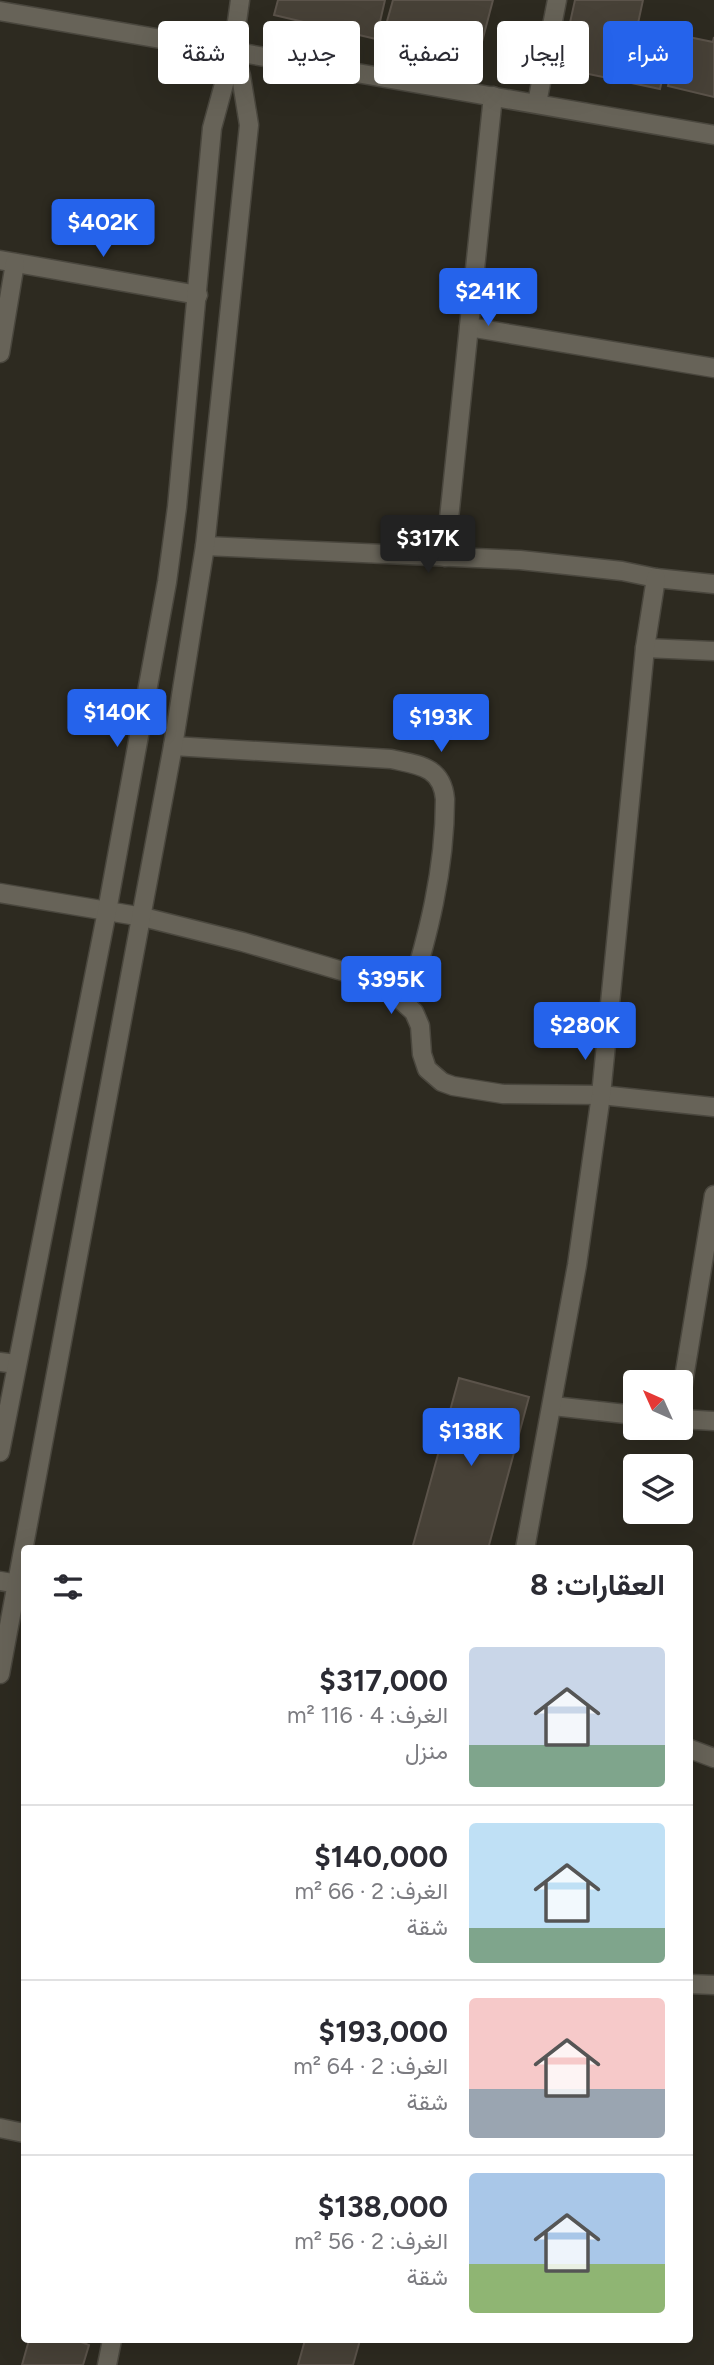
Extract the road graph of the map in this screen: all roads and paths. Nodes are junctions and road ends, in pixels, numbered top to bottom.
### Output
1 (240, 0) edge
2 (557, 0) edge
3 (0, 11) edge
4 (237, 21) edge
5 (158, 38) edge
6 (249, 54) edge
7 (222, 84) edge
8 (242, 84) edge
9 (493, 96) junction
10 (537, 103) junction
11 (714, 135) edge
12 (8, 262) edge
13 (198, 295) junction
14 (469, 327) junction
15 (0, 353) edge
16 (714, 368) edge
17 (205, 545) junction
18 (446, 557) junction
19 (656, 578) junction
20 (714, 584) edge
21 (645, 648) junction
22 (714, 651) edge
23 (173, 746) junction
24 (0, 892) edge
25 (107, 911) junction
26 (142, 917) junction
27 (407, 1004) junction
28 (601, 1095) junction
29 (714, 1107) edge
30 (714, 1195) edge
31 (8, 1363) edge
32 (685, 1370) edge
33 (553, 1406) junction
34 (623, 1414) edge
35 (693, 1420) edge
36 (714, 1421) edge
37 (0, 1452) edge
38 (527, 1545) edge
39 (13, 1583) edge
40 (0, 1674) edge
41 (693, 1750) edge
42 (714, 1758) edge
43 (693, 1984) edge
44 (714, 1985) edge
45 (0, 2128) edge
46 (21, 2132) edge
47 (111, 2343) edge
48 (107, 2365) edge

1 - 4 street
2 - 10 street
3 - 5 street
6 - 9 street
7 - 13 street
8 - 17 street
9 - 10 street
9 - 14 street
10 - 11 street
12 - 13 street
12 - 15 street
13 - 25 street
14 - 16 street
14 - 18 street
17 - 18 street
17 - 23 street
18 - 19 street
19 - 20 street
19 - 21 street
21 - 22 street
21 - 28 street
23 - 26 street
23 - 27 street
24 - 25 street
25 - 26 street
25 - 31 street
26 - 27 street
26 - 39 street
27 - 28 street
28 - 29 street
28 - 33 street
30 - 32 street
31 - 37 street
33 - 34 street
33 - 38 street
35 - 36 street
39 - 40 street
41 - 42 street
43 - 44 street
45 - 46 street
47 - 48 street

